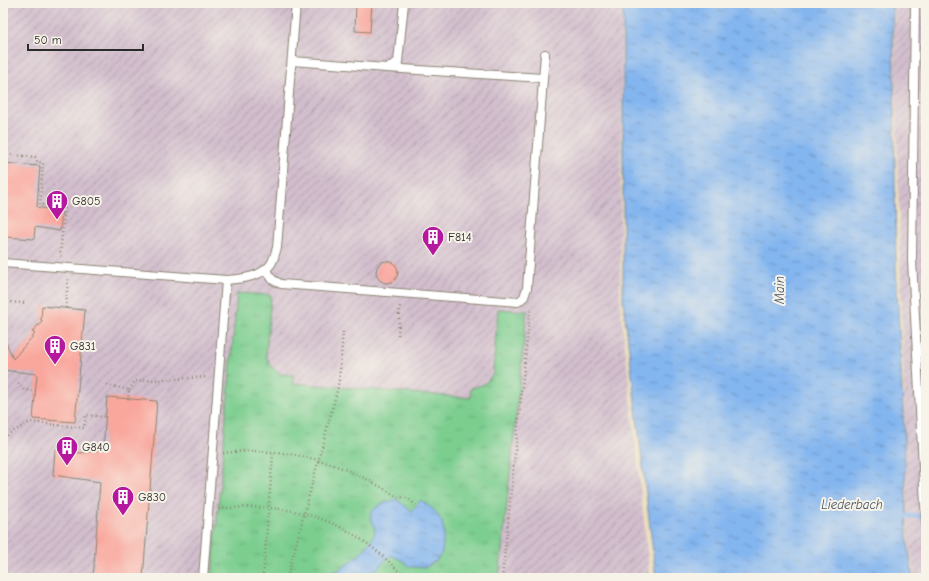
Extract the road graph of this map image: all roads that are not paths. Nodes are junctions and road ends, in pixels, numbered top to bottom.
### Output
1 (296, 3) edge
2 (404, 3) edge
3 (915, 3) edge
4 (544, 54) dead end
5 (292, 61) junction
6 (387, 68) junction
7 (542, 78) junction
8 (3, 263) edge
9 (265, 269) junction
10 (226, 280) junction
11 (926, 523) edge
12 (203, 578) edge

1 - 5 lane
2 - 6 lane
3 - 11 lane
4 - 7 lane
5 - 6 lane
5 - 9 lane
6 - 7 lane
7 - 9 lane
8 - 10 lane
9 - 10 lane
10 - 12 lane

